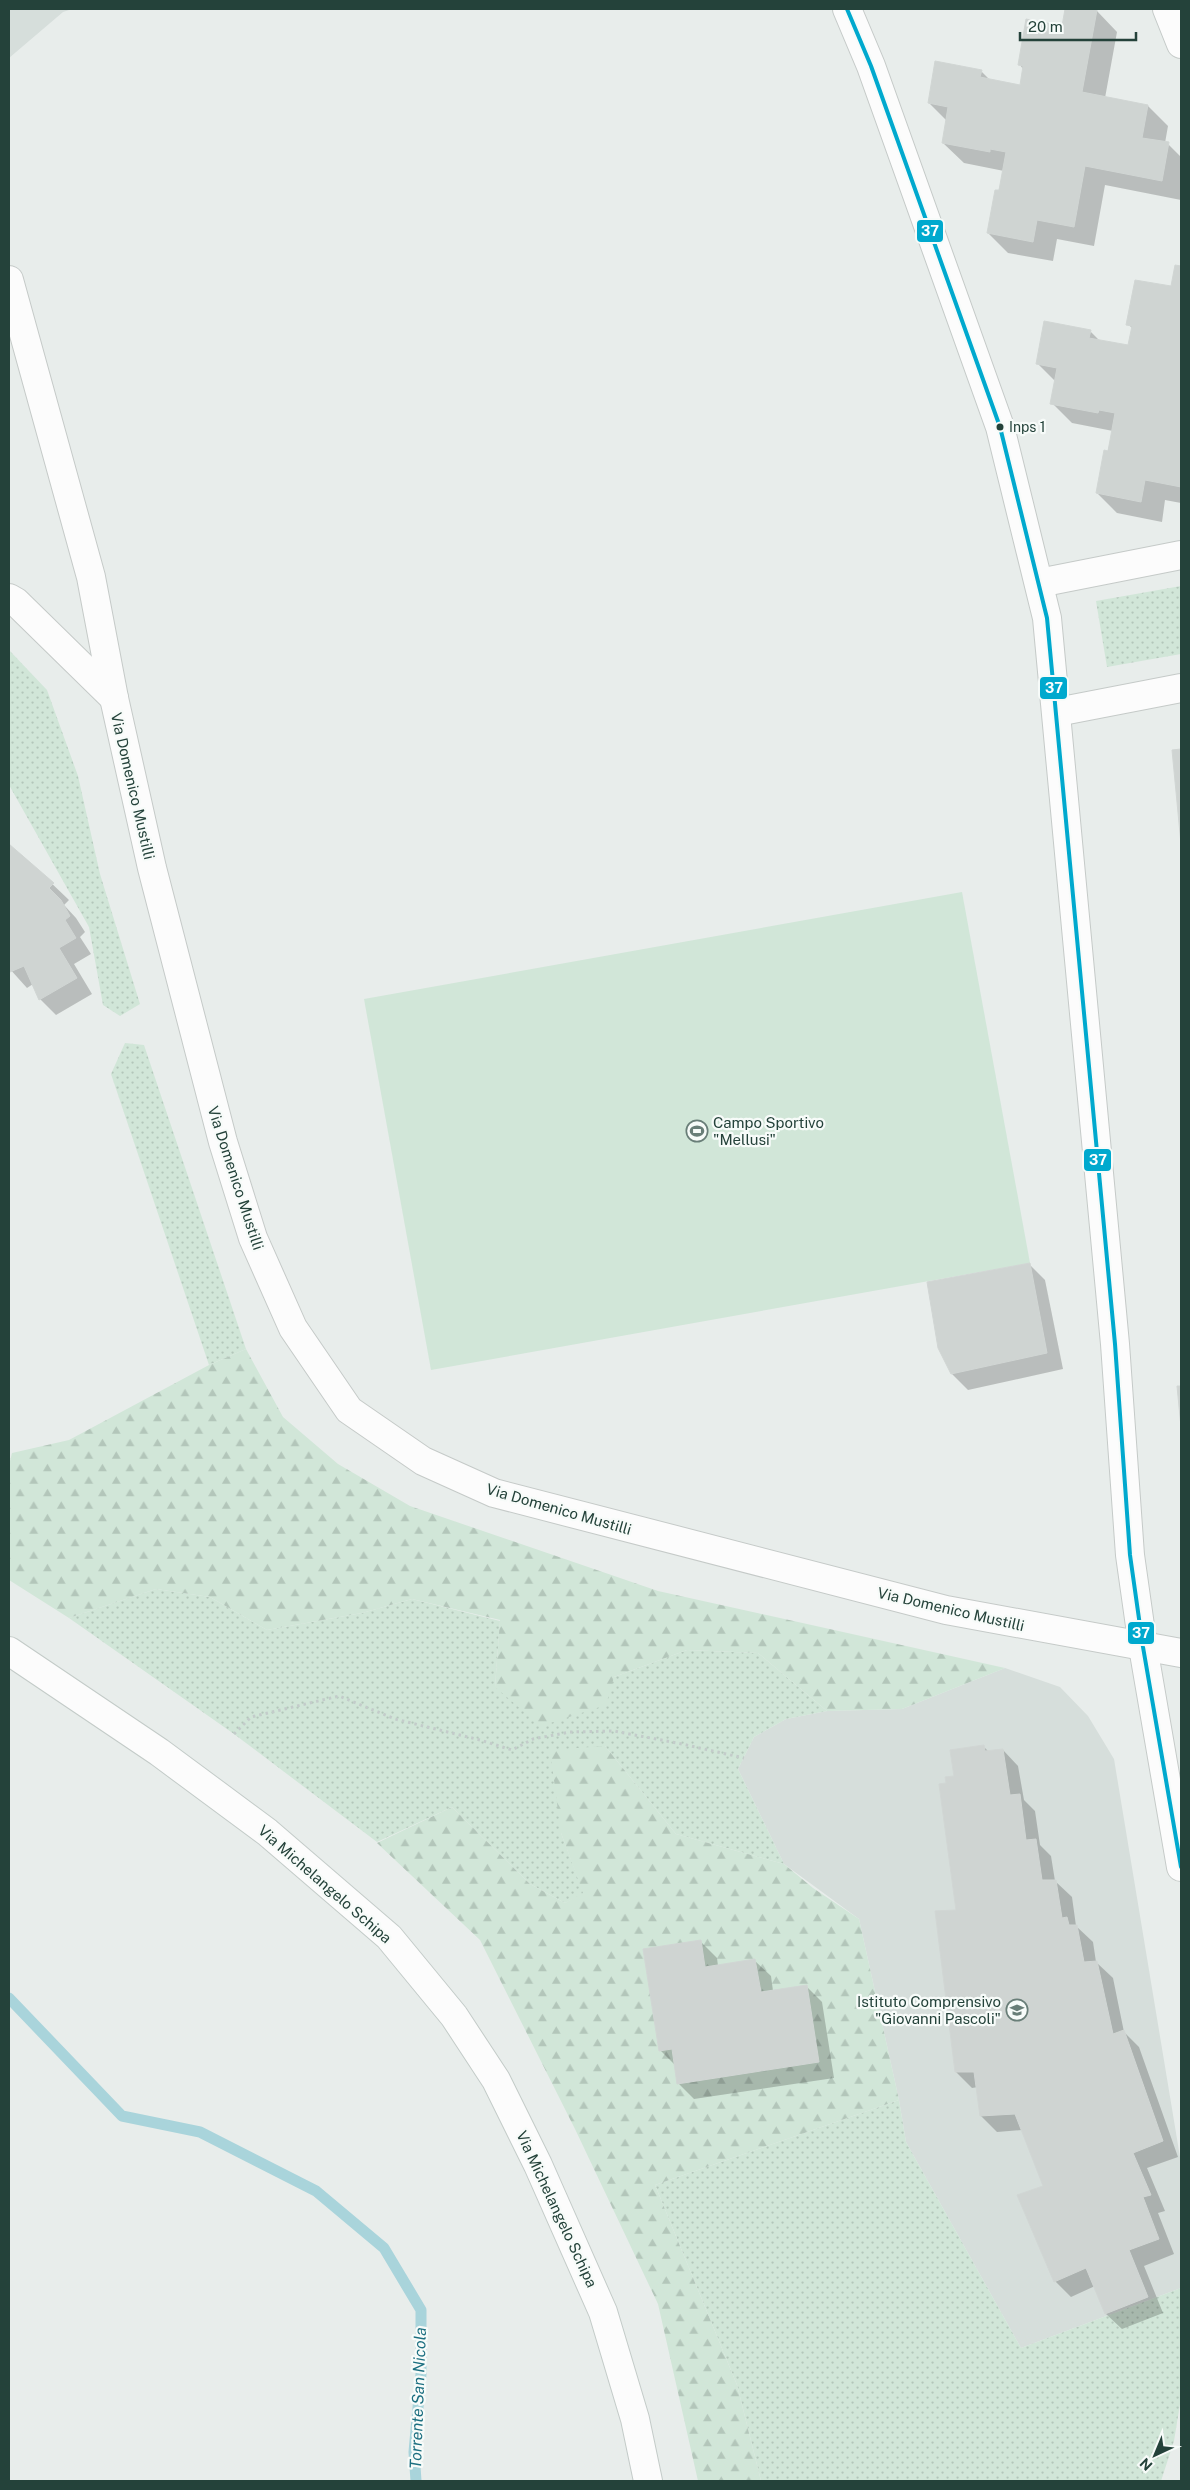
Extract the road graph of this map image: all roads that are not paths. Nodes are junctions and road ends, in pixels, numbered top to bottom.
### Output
1 (848, 9) edge
2 (1167, 9) edge
3 (1181, 44) edge
4 (9, 280) edge
5 (1181, 555) edge
6 (1039, 583) junction
7 (9, 598) edge
8 (1181, 688) edge
9 (114, 698) junction
10 (1057, 712) junction
11 (1143, 1647) junction
12 (9, 1651) edge
13 (1181, 1653) edge
14 (1181, 1867) edge
15 (648, 2481) edge

1 - 6 street
2 - 3 street
4 - 9 street, Via Domenico Mustilli
5 - 6 street
6 - 10 street
7 - 9 street
8 - 10 street
9 - 11 street, Via Domenico Mustilli
10 - 11 street
11 - 13 street, Via Domenico Mustilli
11 - 14 street
12 - 15 street, Via Michelangelo Schipa

